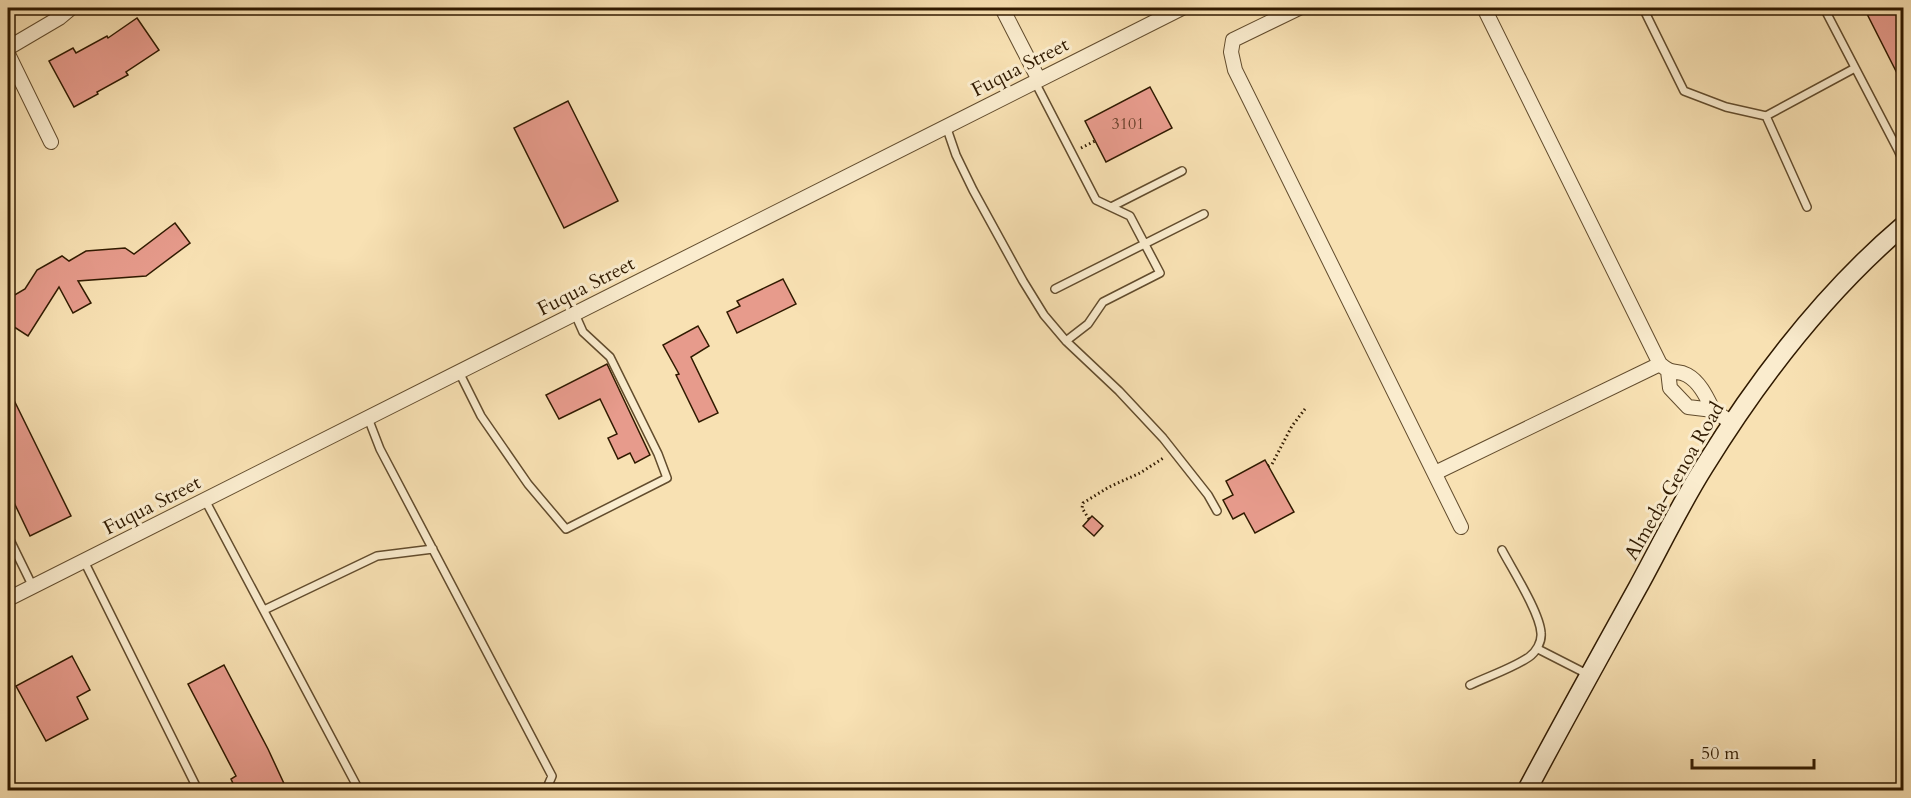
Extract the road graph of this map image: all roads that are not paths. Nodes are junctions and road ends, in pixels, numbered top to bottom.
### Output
1 (71, 8) edge
2 (1002, 8) edge
3 (1182, 8) edge
4 (1299, 8) edge
5 (1484, 8) edge
6 (1643, 8) edge
7 (1824, 8) edge
8 (8, 48) edge
9 (8, 54) edge
10 (1855, 68) junction
11 (1037, 81) junction
12 (1766, 116) junction
13 (946, 126) junction
14 (51, 142) dead end
15 (1901, 148) edge
16 (1904, 163) edge
17 (1182, 171) dead end
18 (1111, 207) junction
19 (1807, 207) dead end
20 (1204, 214) dead end
21 (1904, 225) edge
22 (1145, 244) junction
23 (1055, 289) dead end
24 (575, 314) junction
25 (1066, 341) junction
26 (1664, 368) junction
27 (459, 372) junction
28 (1713, 410) junction
29 (368, 418) junction
30 (1732, 423) junction
31 (1435, 473) junction
32 (205, 500) junction
33 (1217, 511) dead end
34 (1461, 527) dead end
35 (9, 538) edge
36 (433, 549) junction
37 (1502, 550) dead end
38 (84, 561) junction
39 (33, 587) junction
40 (8, 599) edge
41 (264, 610) junction
42 (1538, 649) junction
43 (1589, 675) junction
44 (1470, 685) dead end
45 (198, 790) edge
46 (359, 790) edge
47 (546, 790) edge
48 (1527, 790) edge

1 - 8 street
2 - 11 street
3 - 11 street, Fuqua Street
4 - 31 street
5 - 26 street
6 - 12 lane
7 - 10 lane
9 - 14 street
10 - 12 lane
10 - 15 lane
11 - 13 street, Fuqua Street
11 - 18 lane
12 - 19 lane
13 - 24 street, Fuqua Street
13 - 25 lane
15 - 16 lane
17 - 18 lane
18 - 22 lane
20 - 22 lane
21 - 30 main road, Almeda-Genoa Road
22 - 23 lane
22 - 25 lane
24 - 27 street, Fuqua Street
24 - 27 lane
25 - 33 lane
26 - 28 street
26 - 28 street
26 - 31 street
27 - 29 street, Fuqua Street
28 - 30 street
29 - 32 street, Fuqua Street
29 - 36 lane
30 - 43 main road, Almeda-Genoa Road
31 - 34 street
32 - 38 street, Fuqua Street
32 - 41 lane
35 - 39 lane
36 - 41 lane
36 - 47 lane
37 - 42 lane
38 - 39 street, Fuqua Street
38 - 45 lane
39 - 40 street, Fuqua Street
41 - 46 lane
42 - 43 lane
42 - 44 lane
43 - 48 main road, Almeda-Genoa Road

